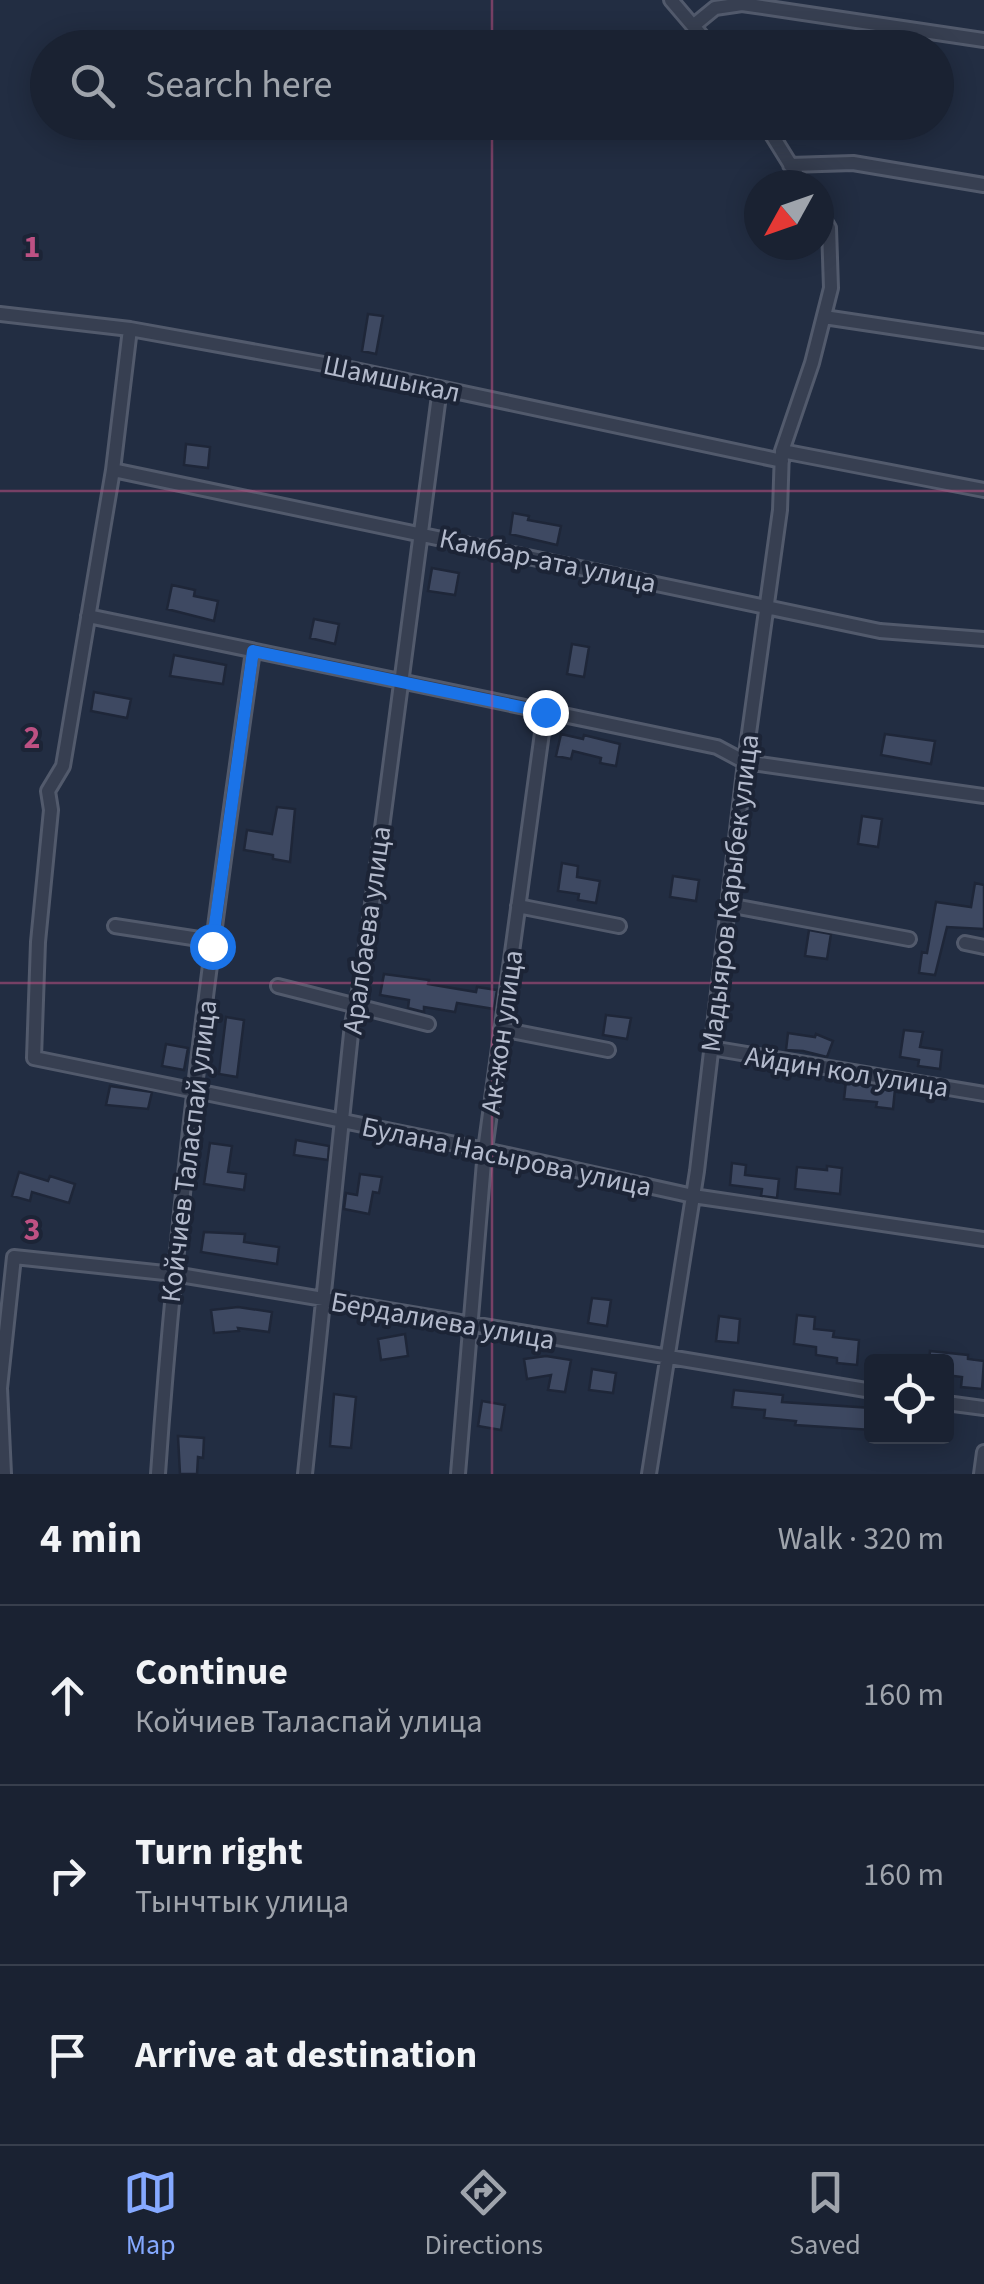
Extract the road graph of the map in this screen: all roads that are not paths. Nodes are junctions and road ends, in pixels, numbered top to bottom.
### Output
1 (671, 0) edge
2 (694, 26) junction
3 (697, 30) edge
4 (917, 30) edge
5 (954, 36) edge
6 (984, 40) edge
7 (775, 140) edge
8 (790, 164) junction
9 (794, 170) edge
10 (984, 185) edge
11 (830, 260) edge
12 (0, 314) edge
13 (824, 316) junction
14 (130, 328) junction
15 (984, 341) edge
16 (440, 388) junction
17 (782, 456) junction
18 (112, 470) junction
19 (984, 490) edge
20 (420, 533) junction
21 (765, 606) junction
22 (88, 616) junction
23 (984, 639) edge
24 (253, 651) junction
25 (399, 681) junction
26 (545, 712) junction
27 (744, 762) junction
28 (984, 796) edge
29 (518, 906) junction
30 (728, 906) junction
31 (115, 926) dead end
32 (619, 926) dead end
33 (909, 940) dead end
34 (212, 941) junction
35 (964, 943) dead end
36 (984, 947) edge
37 (278, 986) dead end
38 (356, 1007) junction
39 (428, 1024) dead end
40 (502, 1029) junction
41 (711, 1048) junction
42 (608, 1050) dead end
43 (194, 1092) junction
44 (984, 1094) edge
45 (342, 1122) junction
46 (485, 1150) junction
47 (693, 1196) junction
48 (984, 1238) edge
49 (9, 1261) edge
50 (174, 1274) junction
51 (324, 1300) junction
52 (472, 1325) junction
53 (667, 1359) junction
54 (864, 1390) edge
55 (954, 1403) edge
56 (1, 1406) edge
57 (984, 1408) edge
58 (984, 1452) edge
59 (4, 1474) edge
60 (158, 1474) edge
61 (305, 1474) edge
62 (458, 1474) edge
63 (649, 1474) edge
64 (981, 1474) edge

1 - 2 street
2 - 3 street
2 - 4 street
5 - 6 street
7 - 8 street
8 - 9 street
8 - 10 street
11 - 13 street, Мадыяров Карыбек улица
12 - 14 street, Шамшыкал
13 - 15 street
13 - 17 street, Мадыяров Карыбек улица
14 - 16 street, Шамшыкал
14 - 18 street
16 - 17 street, Шамшыкал
16 - 20 street, Аралбаева улица
17 - 19 street, Шамшыкал
17 - 21 street, Мадыяров Карыбек улица
18 - 20 street, Камбар-ата улица
18 - 22 street
20 - 21 street, Камбар-ата улица
20 - 25 street, Аралбаева улица
21 - 23 street, Камбар-ата улица
21 - 27 street, Мадыяров Карыбек улица
22 - 24 street
22 - 43 street, Булана Насырова улица
24 - 25 street
24 - 34 street, Койчиев Таласпай улица
25 - 26 street
25 - 38 street, Аралбаева улица
26 - 27 street
26 - 29 street, Ак-жон улица
27 - 28 street
27 - 30 street, Мадыяров Карыбек улица
29 - 32 street
29 - 40 street, Ак-жон улица
30 - 33 street
30 - 41 street, Мадыяров Карыбек улица
31 - 34 street
34 - 43 street, Койчиев Таласпай улица
35 - 36 street
37 - 38 street
38 - 39 street
38 - 45 street, Аралбаева улица
40 - 42 street
40 - 46 street, Ак-жон улица
41 - 44 street, Айдин кол улица
41 - 47 street, Мадыяров Карыбек улица
43 - 45 street, Булана Насырова улица
43 - 50 street, Койчиев Таласпай улица
45 - 46 street, Булана Насырова улица
45 - 51 street, Аралбаева улица
46 - 47 street, Булана Насырова улица
46 - 52 street, Ак-жон улица
47 - 48 street, Булана Насырова улица
47 - 53 street, Мадыяров Карыбек улица
49 - 50 street, Бердалиева улица
49 - 56 street
50 - 51 street, Бердалиева улица
50 - 60 street, Койчиев Таласпай улица
51 - 52 street, Бердалиева улица
51 - 61 street, Аралбаева улица
52 - 53 street, Бердалиева улица
52 - 62 street, Ак-жон улица
53 - 54 street, Бердалиева улица
53 - 63 street, Мадыяров Карыбек улица
55 - 57 street
56 - 59 street
58 - 64 street

